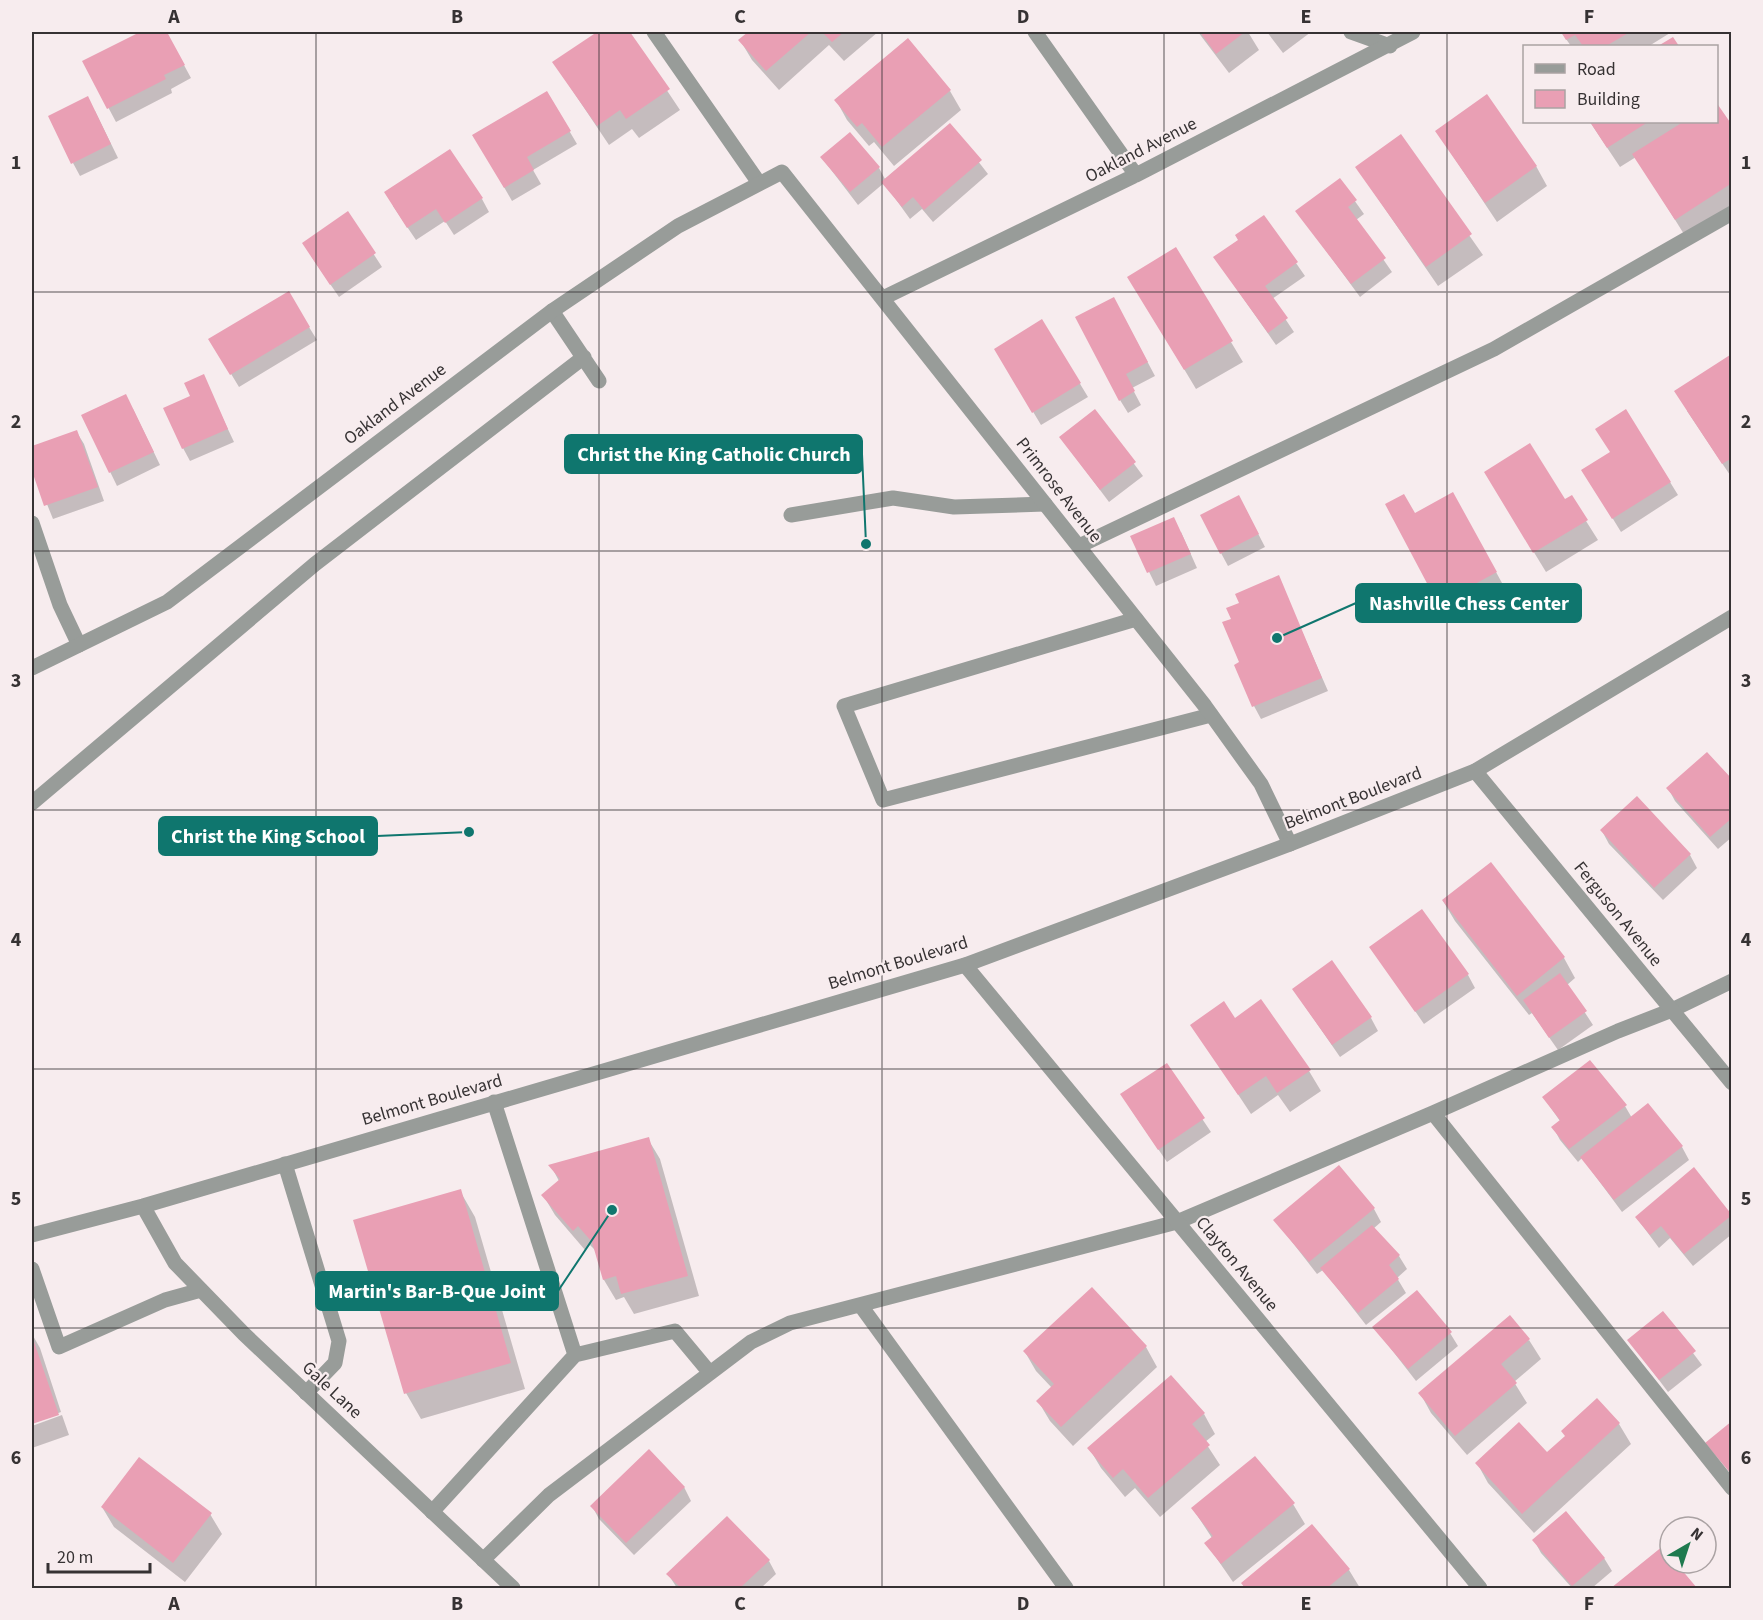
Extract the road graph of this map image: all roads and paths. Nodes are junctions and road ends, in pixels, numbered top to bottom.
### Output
1 (654, 32) edge
2 (1035, 32) edge
3 (1351, 32) edge
4 (1413, 32) edge
5 (1390, 45) junction
6 (782, 172) joint
7 (1136, 175) junction
8 (759, 183) junction
9 (1731, 213) edge
10 (883, 298) junction
11 (552, 311) junction
12 (584, 357) junction
13 (599, 381) dead end
14 (1046, 504) junction
15 (791, 515) dead end
16 (32, 523) edge
17 (1079, 546) junction
18 (1731, 617) edge
19 (1136, 619) junction
20 (79, 645) junction
21 (32, 668) edge
22 (1211, 715) junction
23 (1475, 771) junction
24 (32, 803) edge
25 (1290, 843) junction
26 (965, 964) junction
27 (1731, 981) edge
28 (1672, 1010) junction
29 (1731, 1083) edge
30 (494, 1102) junction
31 (1434, 1113) junction
32 (285, 1164) junction
33 (143, 1206) junction
34 (1177, 1222) junction
35 (32, 1235) edge
36 (32, 1269) edge
37 (201, 1290) junction
38 (861, 1306) junction
39 (575, 1355) junction
40 (710, 1373) junction
41 (306, 1393) junction
42 (1731, 1488) edge
43 (432, 1512) junction
44 (483, 1560) junction
45 (513, 1588) edge
46 (1066, 1588) edge
47 (1480, 1588) edge

1 - 8 street
2 - 7 street
3 - 5 street
4 - 5 street, Oakland Avenue
5 - 7 street, Oakland Avenue
6 - 8 street, Oakland Avenue
6 - 10 street, Primrose Avenue
7 - 10 street, Oakland Avenue
8 - 11 street, Oakland Avenue
9 - 17 street
10 - 14 street, Primrose Avenue
11 - 12 street
11 - 20 street, Oakland Avenue
12 - 13 street
12 - 24 street
14 - 15 street
14 - 17 street, Primrose Avenue
16 - 20 street
17 - 19 street, Primrose Avenue
18 - 23 street, Belmont Boulevard
19 - 22 street, Primrose Avenue
19 - 22 street
20 - 21 street, Oakland Avenue
22 - 25 street, Primrose Avenue
23 - 25 street, Belmont Boulevard
23 - 28 street, Ferguson Avenue
25 - 26 street, Belmont Boulevard
26 - 30 street, Belmont Boulevard
26 - 34 street, Clayton Avenue
27 - 28 street
28 - 29 street, Ferguson Avenue
28 - 31 street
30 - 32 street, Belmont Boulevard
30 - 39 street
31 - 34 street
31 - 42 street
32 - 33 street, Belmont Boulevard
32 - 41 street
33 - 35 street, Belmont Boulevard
33 - 37 street, Gale Lane
34 - 38 street
34 - 47 street, Clayton Avenue
36 - 37 street
37 - 41 street, Gale Lane
38 - 40 street
38 - 46 street
39 - 40 street
39 - 43 street
40 - 44 street
41 - 43 street, Gale Lane
43 - 44 street, Gale Lane
44 - 45 street, Gale Lane

